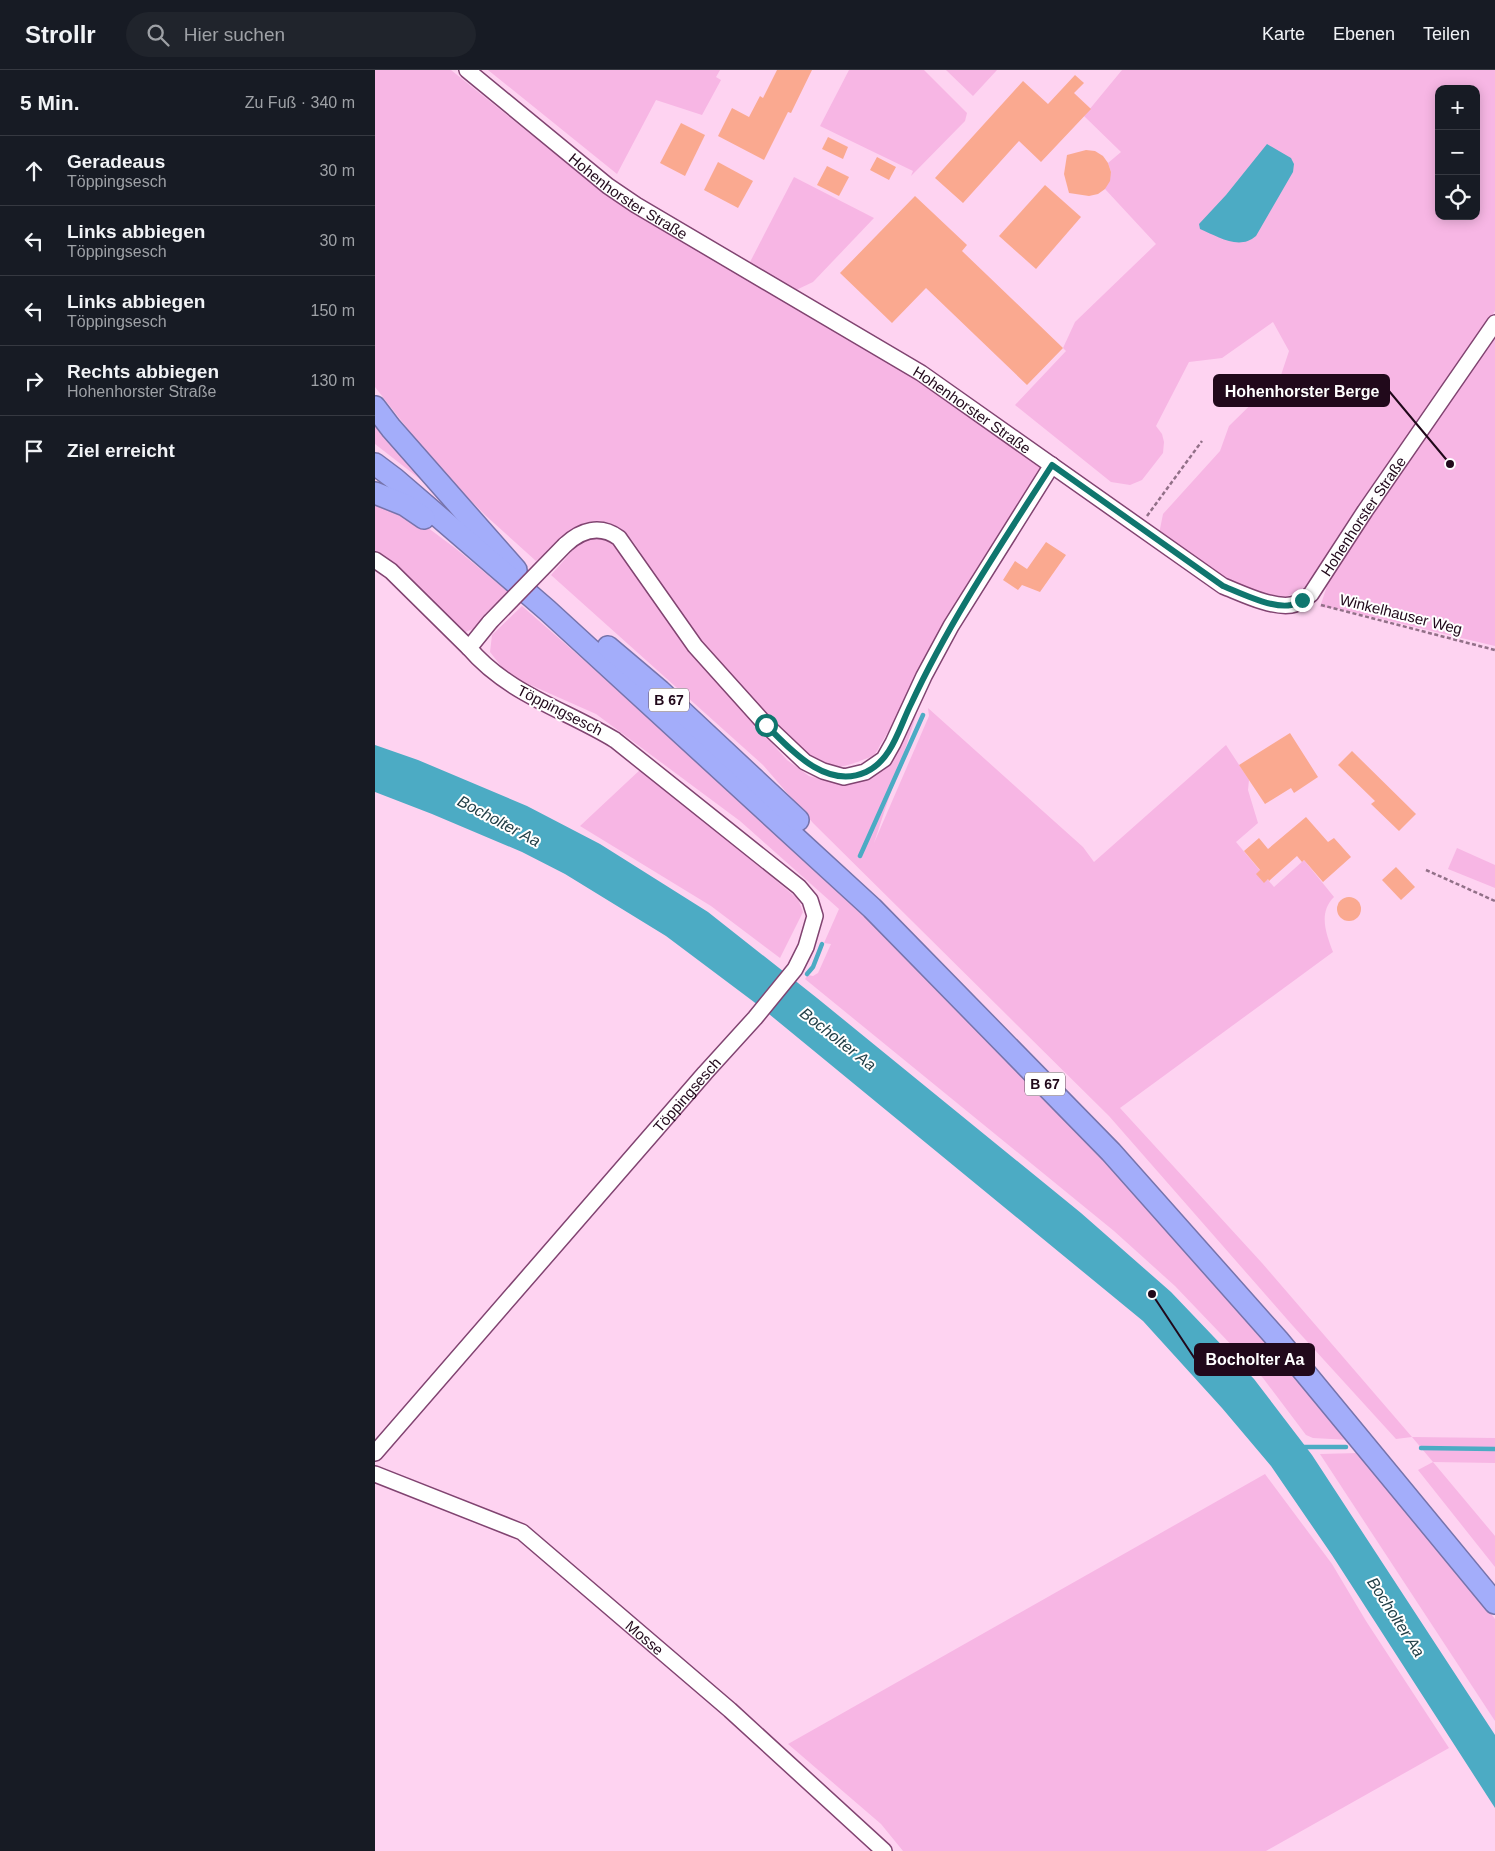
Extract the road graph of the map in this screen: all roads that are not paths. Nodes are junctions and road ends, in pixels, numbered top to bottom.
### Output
1 (467, 70) edge
2 (1495, 323) edge
3 (375, 407) edge
4 (375, 451) edge
5 (375, 464) edge
6 (1052, 465) junction
7 (375, 493) edge
8 (375, 560) edge
9 (516, 570) junction
10 (547, 610) junction
11 (469, 648) junction
12 (375, 1453) edge
13 (375, 1474) edge
14 (1495, 1584) edge
15 (1495, 1603) edge
16 (884, 1851) edge

1 - 6 street, Hohenhorster Straße
2 - 6 street, Hohenhorster Straße
3 - 9 highway, B 67
4 - 9 highway, B 67
5 - 10 highway, B 67
6 - 11 street, bridge
7 - 10 highway, B 67
8 - 11 street, Töppingsesch
9 - 14 highway, B 67
10 - 15 highway, B 67
11 - 12 street, Töppingsesch
13 - 16 street, Mosse

